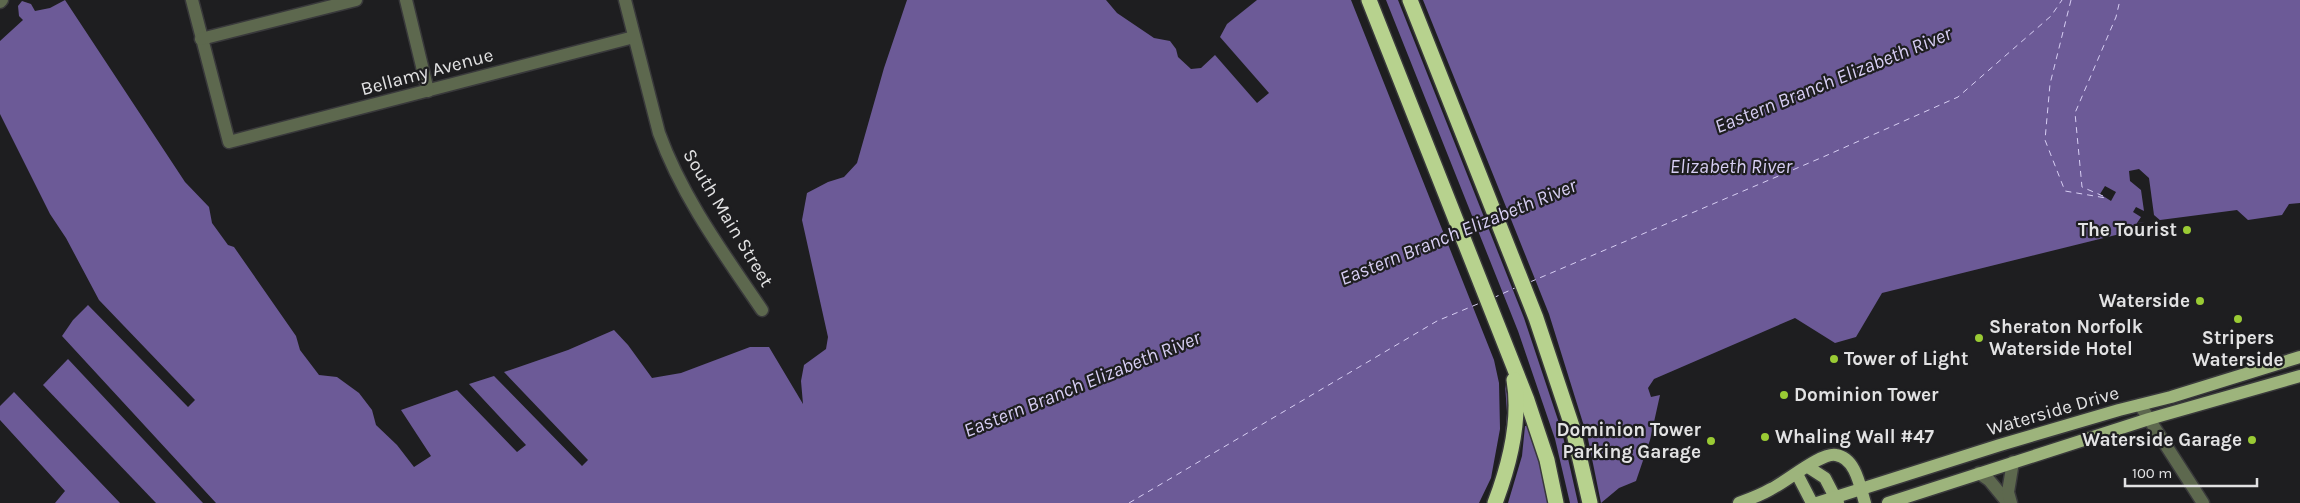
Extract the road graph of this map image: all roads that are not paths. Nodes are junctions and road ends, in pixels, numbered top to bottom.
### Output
1 (192, 0) edge
2 (356, 0) edge
3 (406, 0) edge
4 (625, 0) edge
5 (1370, 0) edge
6 (1410, 0) edge
7 (634, 37) junction
8 (201, 39) junction
9 (428, 91) junction
10 (762, 310) dead end
11 (2300, 357) edge
12 (1510, 359) junction
13 (2300, 376) edge
14 (2140, 405) junction
15 (2150, 419) junction
16 (2013, 462) junction
17 (1808, 466) junction
18 (1979, 473) junction
19 (1799, 480) junction
20 (1861, 489) junction
21 (1837, 500) edge
22 (1495, 503) edge
23 (1556, 503) edge
24 (1590, 503) edge
25 (1739, 503) edge
26 (1812, 503) edge
27 (1817, 503) edge
28 (1865, 503) edge
29 (1888, 503) edge
30 (2009, 503) edge
31 (2203, 503) edge

1 - 8 street
2 - 8 street
3 - 9 street
4 - 7 street, South Main Street
5 - 12 highway
6 - 24 highway
7 - 9 street, Bellamy Avenue
7 - 10 street, South Main Street
8 - 9 street, Bellamy Avenue
11 - 14 main road, Waterside Drive
12 - 22 highway
12 - 23 highway
13 - 15 main road, Waterside Drive
14 - 15 street
14 - 20 main road, Waterside Drive
15 - 16 main road, Waterside Drive
15 - 31 street
16 - 18 main road, Waterside Drive
16 - 30 street
17 - 19 main road
17 - 20 main road
17 - 21 main road
18 - 29 main road, Waterside Drive
18 - 30 street
19 - 25 main road
19 - 26 main road
20 - 21 main road, Waterside Drive
20 - 28 main road
21 - 27 main road, Waterside Drive

